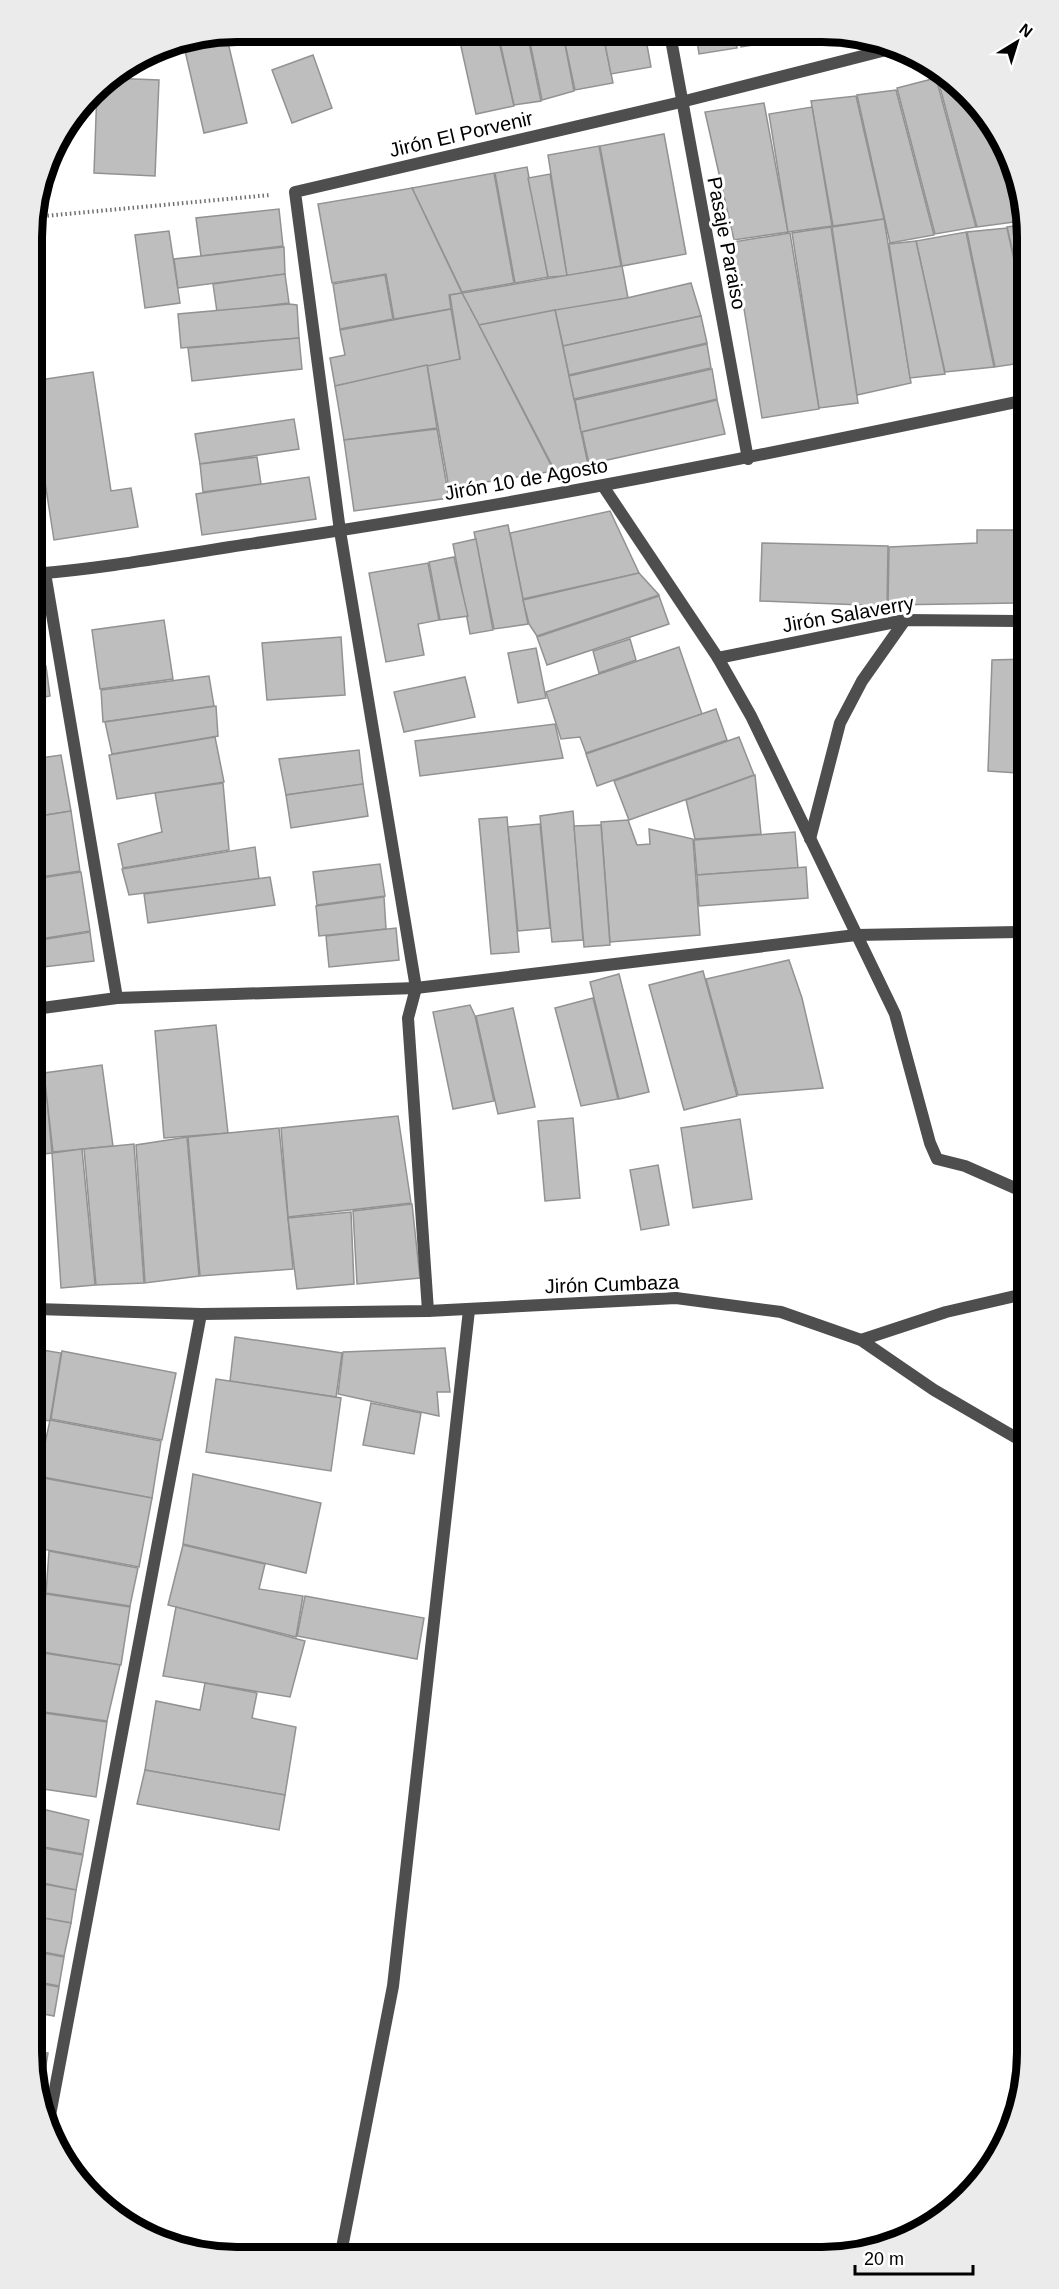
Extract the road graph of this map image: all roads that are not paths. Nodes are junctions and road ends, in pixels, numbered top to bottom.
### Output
1 (671, 42) edge
2 (881, 51) edge
3 (681, 102) junction
4 (1017, 401) edge
5 (748, 459) junction
6 (603, 486) junction
7 (340, 531) junction
8 (42, 574) edge
9 (42, 590) edge
10 (905, 620) junction
11 (1017, 621) edge
12 (718, 658) junction
13 (810, 839) junction
14 (1017, 932) edge
15 (856, 935) junction
16 (416, 988) junction
17 (117, 998) junction
18 (42, 1008) edge
19 (1017, 1189) edge
20 (1017, 1296) edge
21 (42, 1310) edge
22 (469, 1310) junction
23 (428, 1311) junction
24 (201, 1314) junction
25 (861, 1340) junction
26 (1017, 1438) edge
27 (51, 2110) edge
28 (342, 2247) edge

1 - 3 street, Pasaje Paraiso
2 - 3 street, Jirón El Porvenir
3 - 5 street, Pasaje Paraiso
3 - 7 street, Jirón El Porvenir
4 - 5 street, Jirón 10 de Agosto
5 - 6 street, Jirón 10 de Agosto
6 - 7 street, Jirón 10 de Agosto
6 - 12 street
7 - 8 street, Jirón 10 de Agosto
7 - 16 street
9 - 17 street
10 - 11 street, Jirón Salaverry
10 - 12 street, Jirón Salaverry
10 - 13 street
12 - 13 street
13 - 15 street
14 - 15 street
15 - 16 street
15 - 19 street
16 - 17 street
16 - 23 street
17 - 18 street
20 - 25 street
21 - 24 street, Jirón Cumbaza
22 - 23 street, Jirón Cumbaza
22 - 25 street, Jirón Cumbaza
22 - 28 street
23 - 24 street, Jirón Cumbaza
24 - 27 street
25 - 26 street, Jirón Cumbaza

